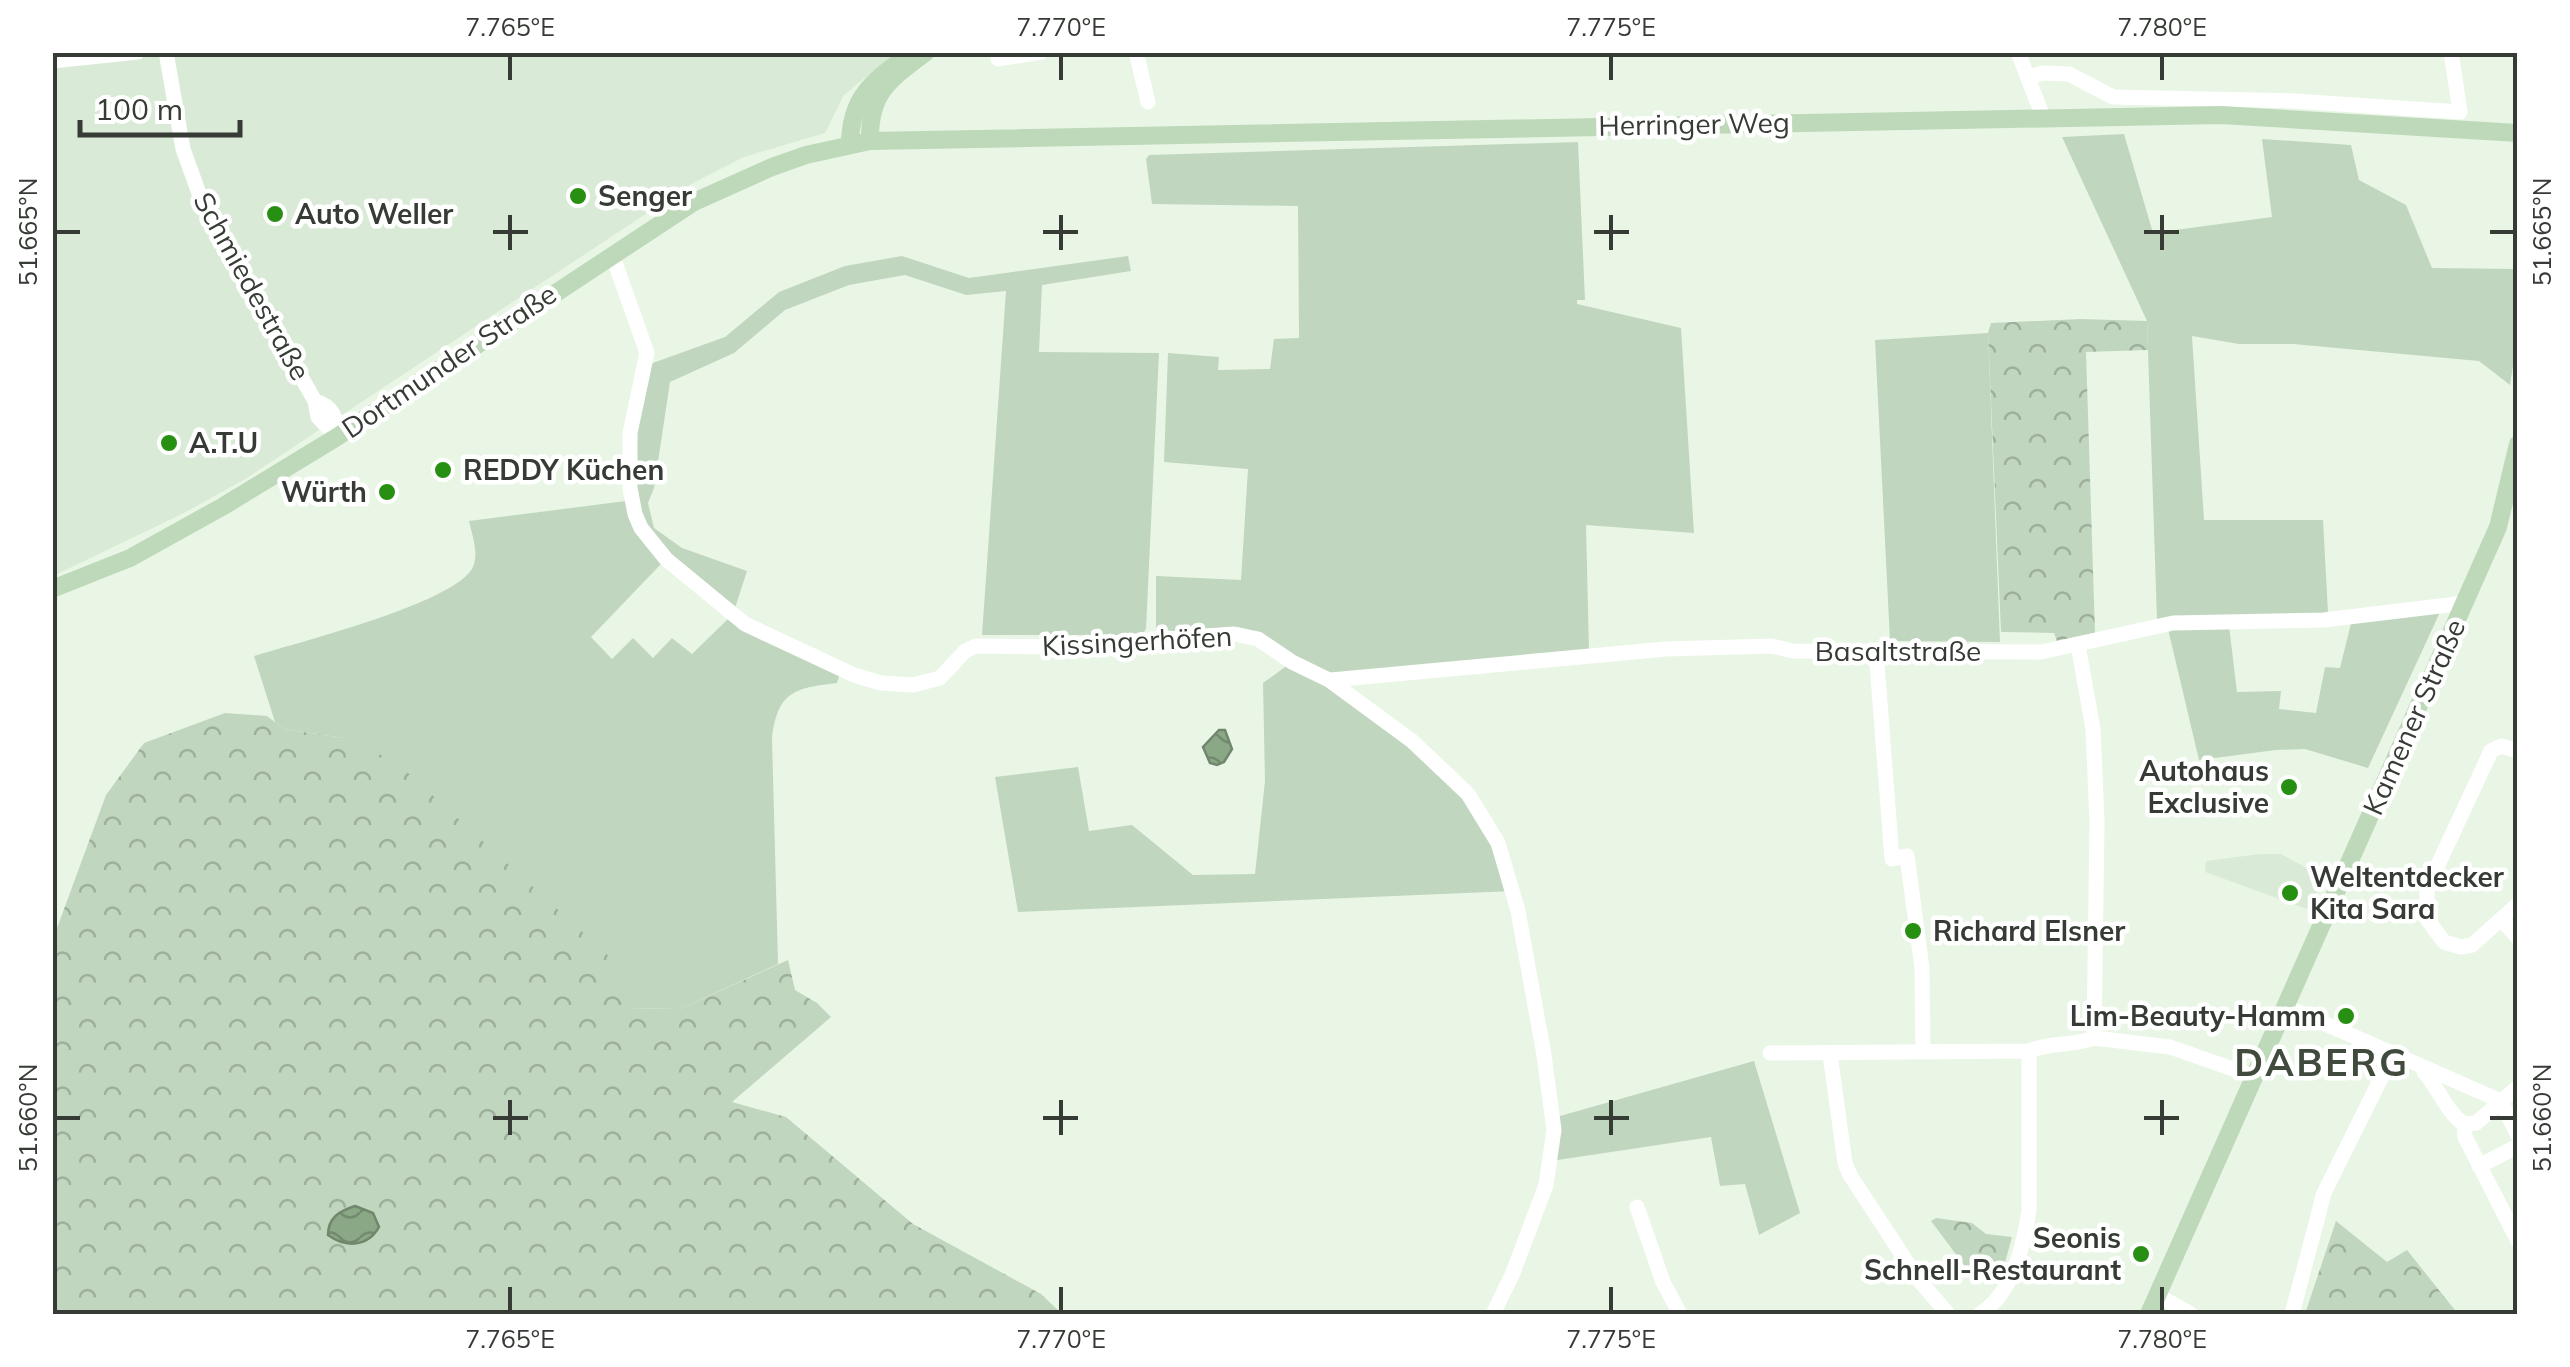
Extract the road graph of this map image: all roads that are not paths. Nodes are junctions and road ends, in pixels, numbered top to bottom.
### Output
1 (138, 52) edge
2 (166, 52) edge
3 (912, 52) edge
4 (926, 52) edge
5 (1040, 52) edge
6 (1136, 52) edge
7 (2018, 52) edge
8 (2451, 52) edge
9 (998, 59) dead end
10 (52, 60) edge
11 (2029, 77) junction
12 (1148, 102) dead end
13 (2043, 118) junction
14 (2518, 133) edge
15 (870, 141) junction
16 (850, 146) junction
17 (612, 254) junction
18 (337, 437) junction
19 (2518, 444) edge
20 (52, 589) edge
21 (2466, 604) junction
22 (2078, 645) junction
23 (1876, 651) junction
24 (1329, 680) junction
25 (2517, 749) edge
26 (2518, 904) edge
27 (2501, 919) junction
28 (2518, 938) edge
29 (2287, 1007) junction
30 (2094, 1038) junction
31 (2029, 1051) junction
32 (1923, 1052) junction
33 (1770, 1053) dead end
34 (1830, 1054) junction
35 (2393, 1054) junction
36 (2420, 1068) junction
37 (2254, 1076) junction
38 (2518, 1087) edge
39 (2502, 1101) junction
40 (2464, 1124) junction
41 (2518, 1136) edge
42 (2518, 1146) edge
43 (2479, 1166) junction
44 (1637, 1207) dead end
45 (2518, 1240) edge
46 (2157, 1295) junction
47 (1493, 1314) edge
48 (1680, 1314) edge
49 (1948, 1314) edge
50 (1980, 1314) edge
51 (2148, 1314) edge
52 (2191, 1314) edge
53 (2292, 1314) edge

1 - 10 street
2 - 18 street, Schmiedestraße
3 - 16 main road
4 - 15 main road
5 - 9 street
6 - 12 street
7 - 11 street
8 - 11 street
11 - 13 street
13 - 14 main road, Herringer Weg
13 - 15 main road, Herringer Weg
15 - 16 main road, Dortmunder Straße
16 - 17 main road, Dortmunder Straße
17 - 18 main road, Dortmunder Straße
17 - 24 street, Kissingerhöfen
18 - 20 main road, Dortmunder Straße
19 - 21 main road, Kamener Straße
21 - 22 street, Basaltstraße
21 - 29 main road, Kamener Straße
22 - 23 street, Basaltstraße
22 - 30 street
23 - 24 street, Basaltstraße
23 - 32 street
24 - 47 street, Kissingerhöfen
25 - 27 street
26 - 27 street
27 - 28 street
29 - 35 street
29 - 37 main road, Kamener Straße
30 - 31 street
30 - 37 street
31 - 32 street
31 - 50 street
32 - 34 street
33 - 34 street
34 - 49 street
35 - 36 street
35 - 53 street
36 - 39 street
36 - 40 street
37 - 46 main road, Kamener Straße
38 - 39 street
39 - 40 street
39 - 41 street
40 - 43 street
42 - 43 street
43 - 45 street
44 - 48 street
46 - 51 main road, Kamener Straße
46 - 52 street

